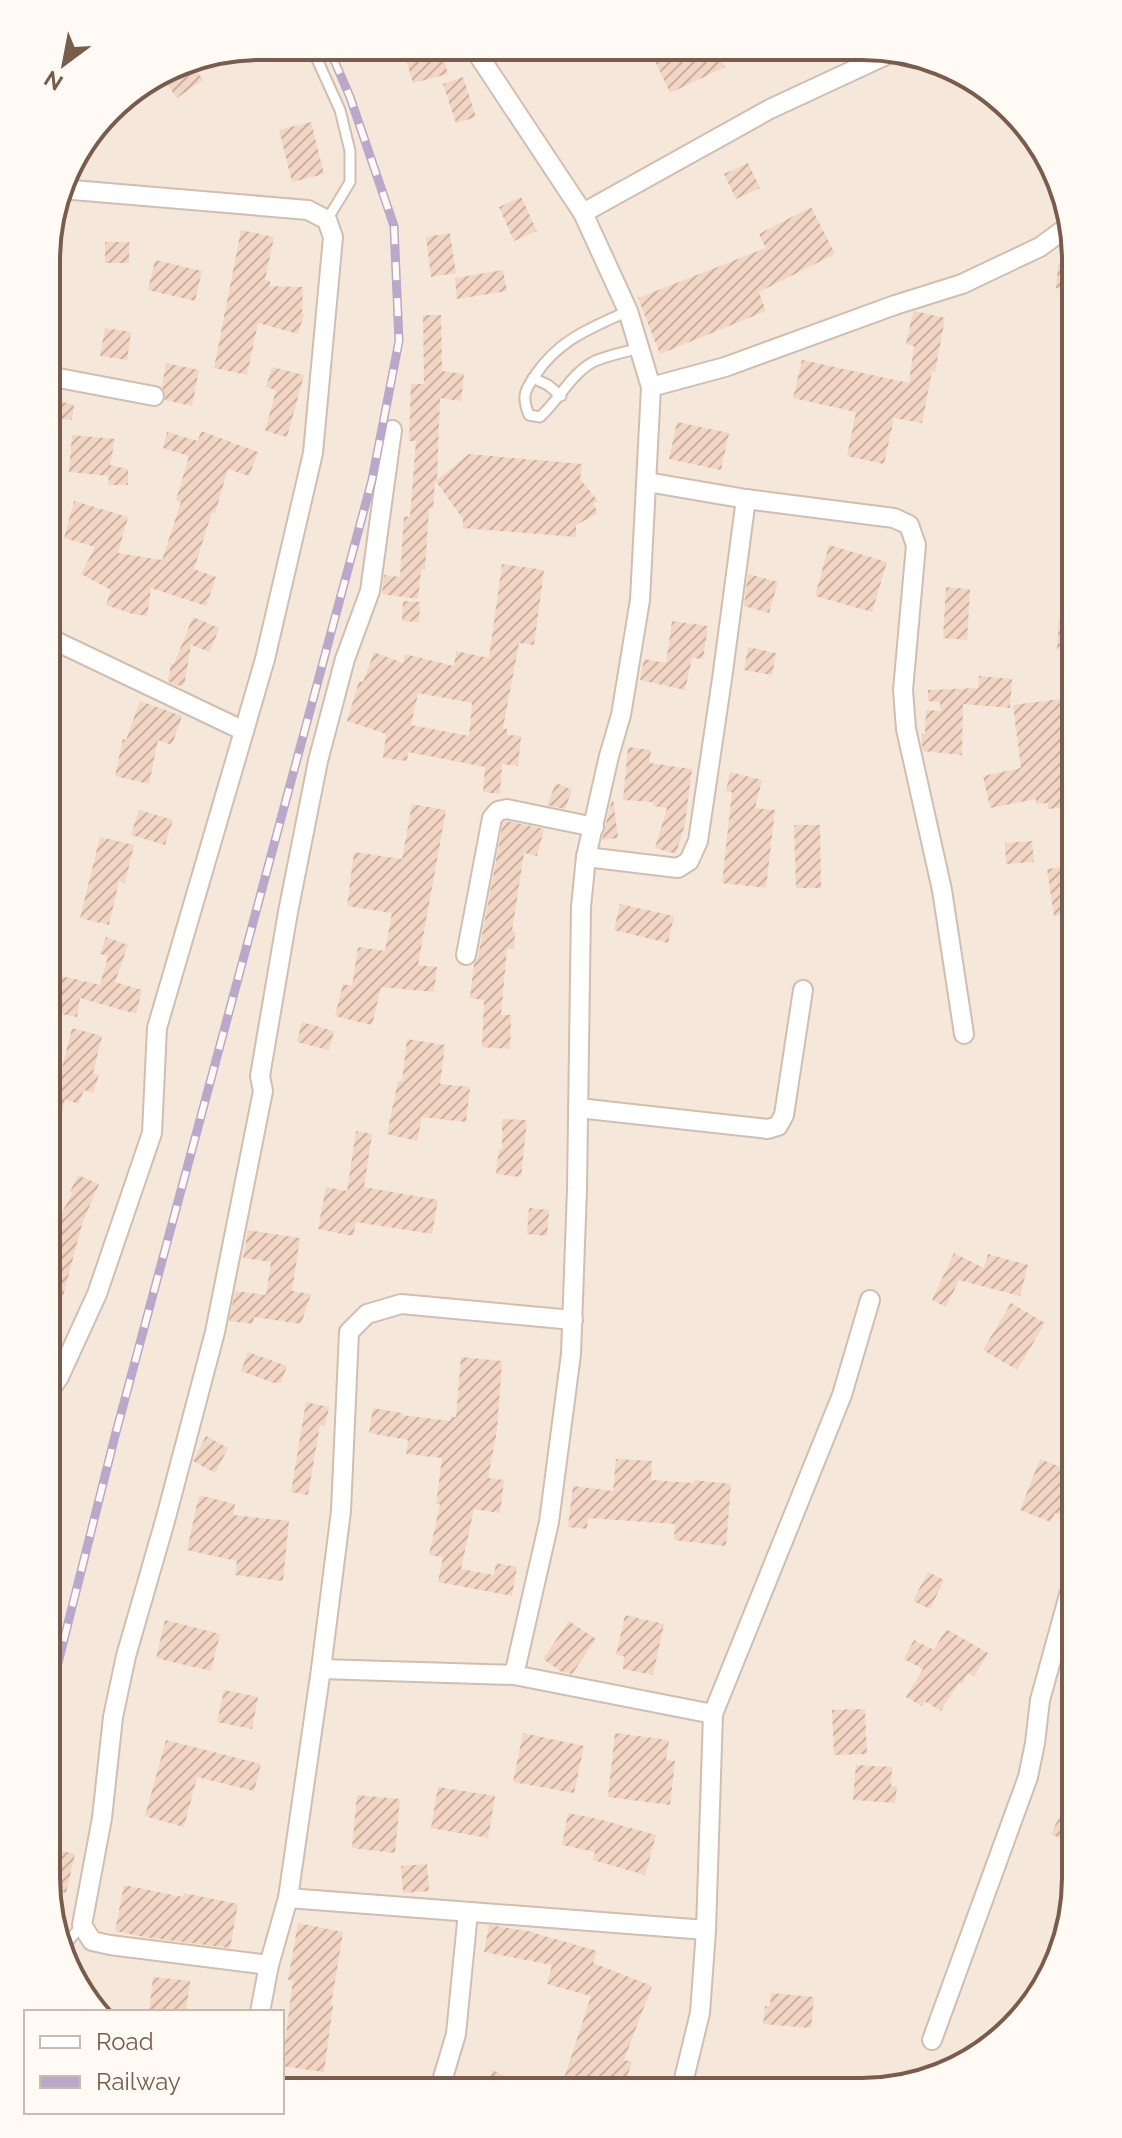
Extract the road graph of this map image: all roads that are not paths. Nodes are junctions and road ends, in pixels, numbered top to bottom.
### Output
1 (317, 60) edge
2 (482, 60) edge
3 (874, 61) edge
4 (73, 190) edge
5 (583, 213) junction
6 (327, 220) junction
7 (1060, 233) edge
8 (628, 311) junction
9 (640, 348) junction
10 (60, 378) edge
11 (533, 378) junction
12 (651, 387) junction
13 (154, 396) dead end
14 (561, 396) junction
15 (392, 430) dead end
16 (647, 482) junction
17 (746, 499) junction
18 (60, 643) edge
19 (244, 731) junction
20 (594, 827) junction
21 (586, 857) junction
22 (466, 955) dead end
23 (803, 990) dead end
24 (964, 1034) dead end
25 (578, 1108) junction
26 (870, 1300) dead end
27 (573, 1320) junction
28 (60, 1375) edge
29 (1062, 1627) edge
30 (321, 1669) junction
31 (514, 1675) junction
32 (713, 1714) junction
33 (288, 1898) junction
34 (468, 1912) junction
35 (82, 1925) junction
36 (706, 1930) junction
37 (70, 1939) edge
38 (269, 1965) junction
39 (260, 2010) edge
40 (932, 2040) dead end
41 (443, 2078) edge
42 (684, 2078) edge

1 - 6 lane
2 - 5 street
3 - 5 street
4 - 6 street
5 - 8 street
6 - 19 street
7 - 12 street
8 - 9 street
8 - 11 lane
9 - 12 street
9 - 14 lane
10 - 13 street
11 - 14 lane
11 - 14 lane
12 - 16 street
15 - 35 street
16 - 17 street
16 - 20 street
17 - 21 street
17 - 24 street
18 - 19 street
19 - 28 street
20 - 21 street
20 - 22 street
21 - 25 street
23 - 25 street
25 - 27 street
26 - 32 street
27 - 30 street
27 - 31 street
29 - 40 street
30 - 31 street
30 - 33 street
31 - 32 street
32 - 36 street
33 - 34 street
33 - 38 street
34 - 36 street
34 - 41 street
35 - 37 lane
35 - 38 street
36 - 42 street
38 - 39 street

